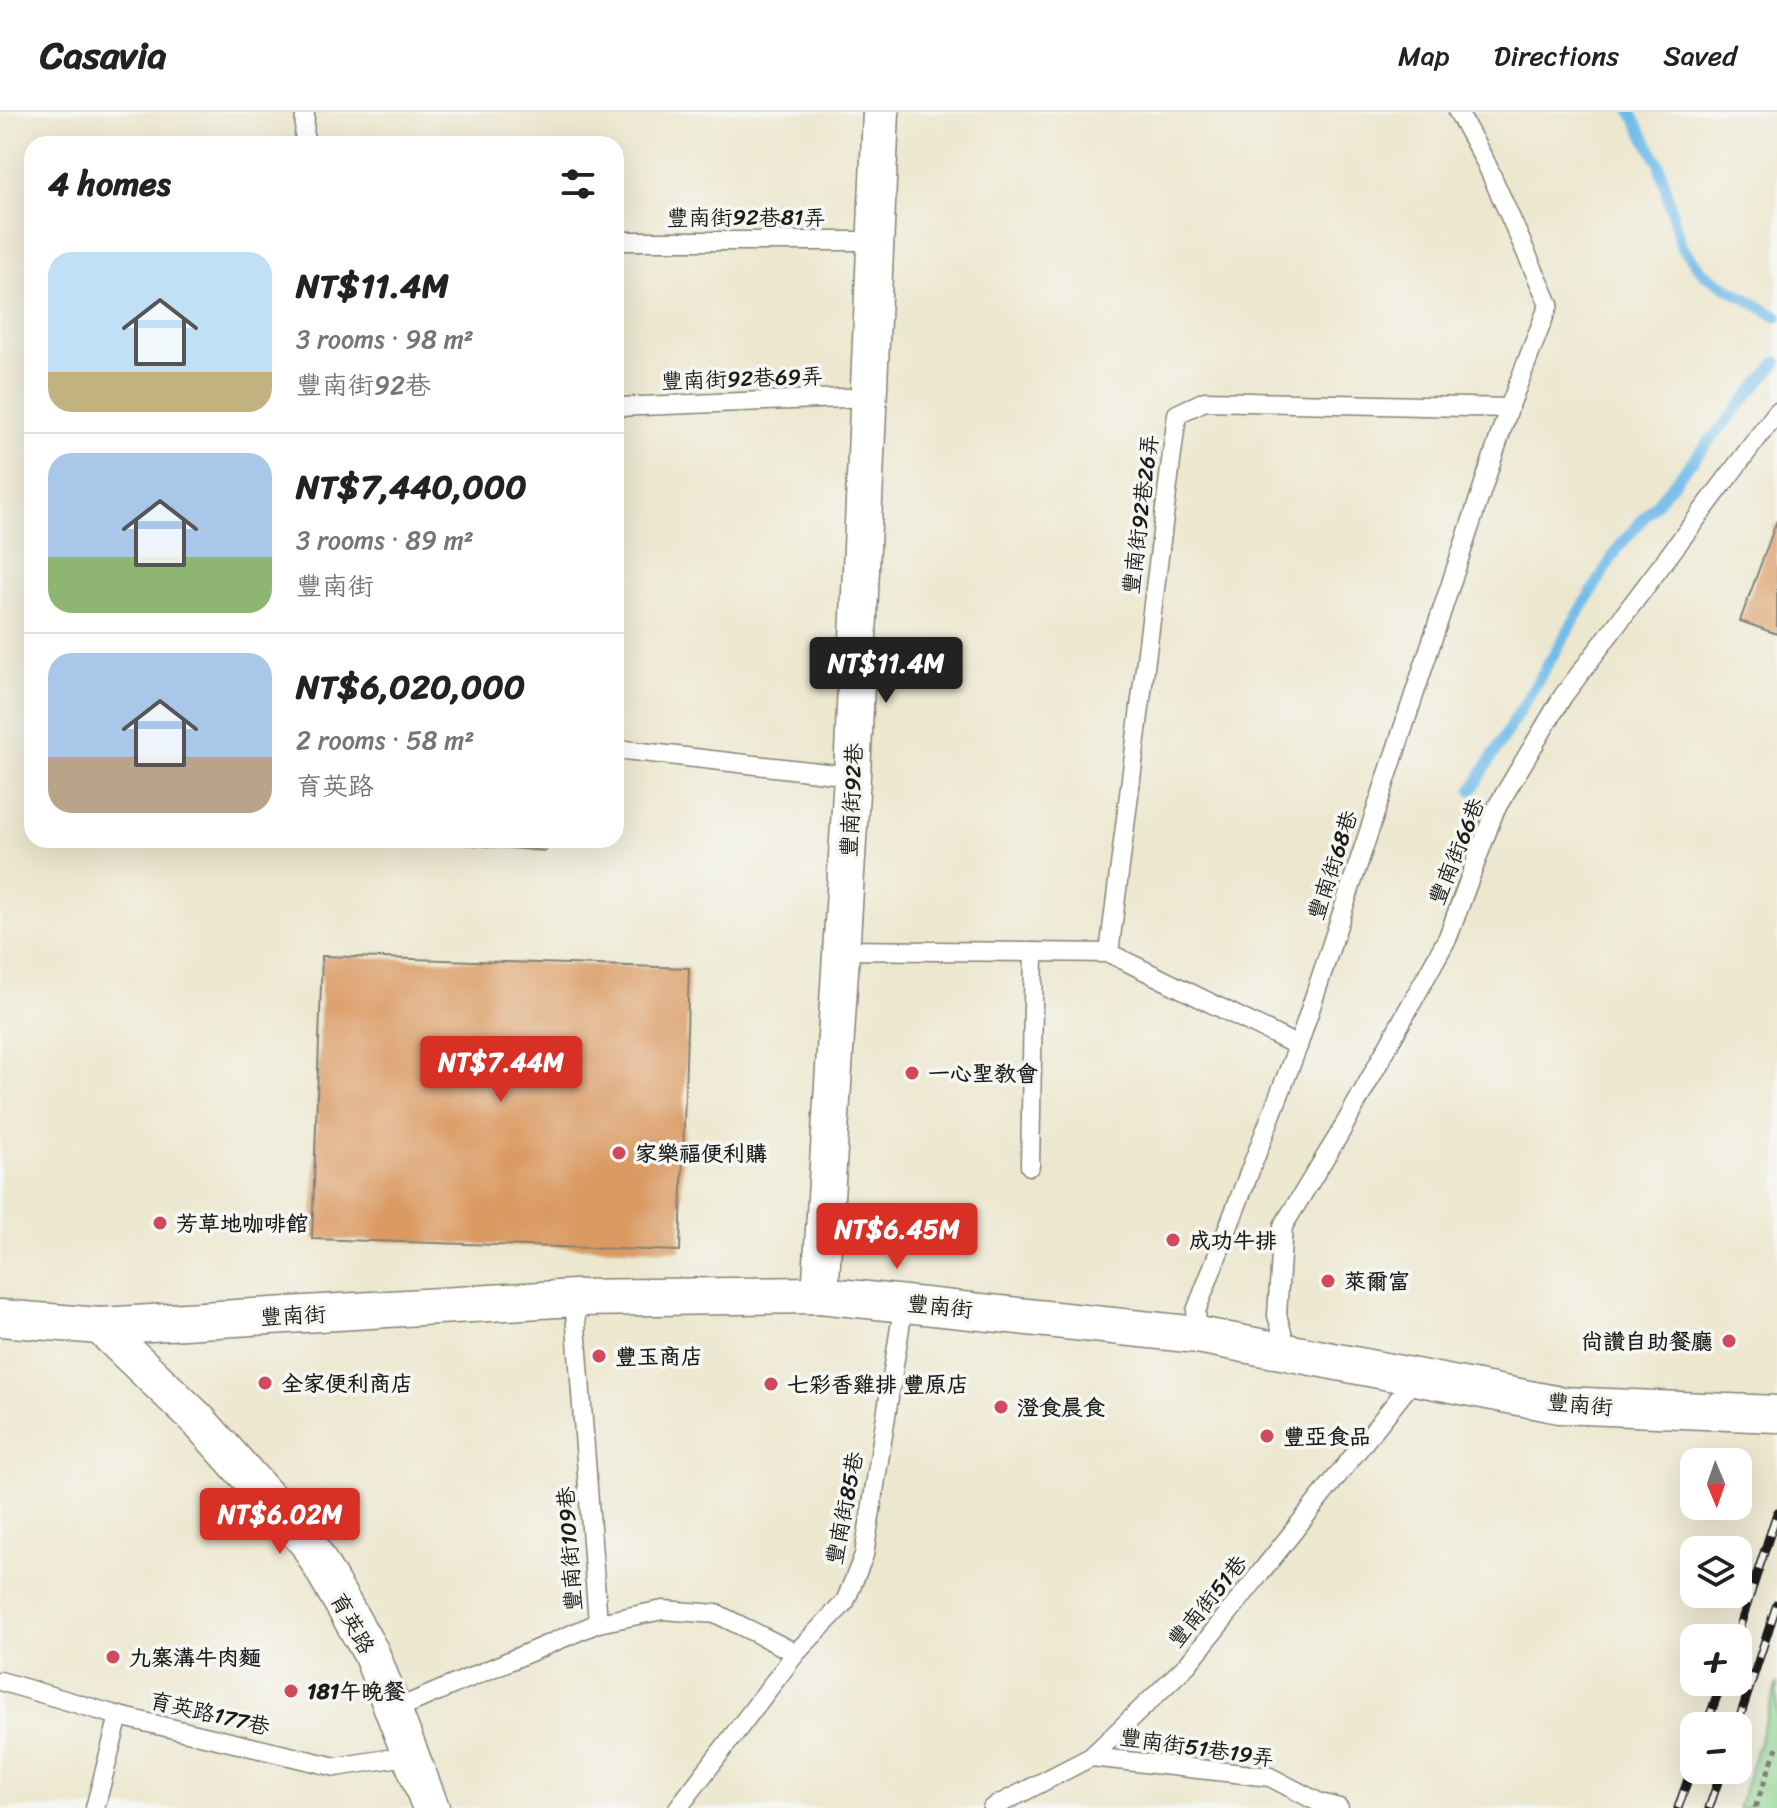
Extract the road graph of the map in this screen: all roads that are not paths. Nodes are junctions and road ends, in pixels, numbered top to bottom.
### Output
1 (305, 112) edge
2 (881, 112) edge
3 (1458, 112) edge
4 (304, 136) edge
5 (624, 241) edge
6 (876, 241) junction
7 (870, 397) junction
8 (624, 407) edge
9 (1509, 408) junction
10 (1777, 412) edge
11 (624, 750) edge
12 (852, 776) junction
13 (843, 950) junction
14 (1034, 952) junction
15 (1109, 953) junction
16 (1298, 1046) junction
17 (1030, 1166) dead end
18 (820, 1295) junction
19 (574, 1298) junction
20 (904, 1302) junction
21 (0, 1318) edge
22 (100, 1326) junction
23 (1198, 1335) junction
24 (1287, 1350) junction
25 (1416, 1377) junction
26 (1777, 1414) edge
27 (598, 1623) junction
28 (796, 1653) junction
29 (0, 1681) edge
30 (394, 1710) junction
31 (119, 1716) junction
32 (413, 1755) junction
33 (1091, 1757) junction
34 (95, 1808) edge
35 (431, 1808) edge
36 (678, 1808) edge
37 (992, 1808) edge
38 (1339, 1808) edge

1 - 4 lane
2 - 6 street, 豐南街92巷
3 - 9 lane, 豐南街68巷
5 - 6 lane, 豐南街92巷81弄
6 - 7 street, 豐南街92巷
7 - 8 lane, 豐南街92巷69弄
7 - 12 street, 豐南街92巷
9 - 15 lane, 豐南街92巷26弄
9 - 16 lane, 豐南街68巷
10 - 24 lane, 豐南街66巷
11 - 12 lane
12 - 13 street, 豐南街92巷
13 - 14 lane
13 - 18 street, 豐南街92巷
14 - 15 lane
14 - 17 lane
15 - 16 lane
16 - 23 lane, 豐南街68巷
18 - 19 street, 豐南街
18 - 20 street, 豐南街
19 - 22 street, 豐南街
19 - 27 lane, 豐南街109巷
20 - 23 street, 豐南街
20 - 28 lane, 豐南街85巷
21 - 22 street, 豐南街
22 - 30 street, 育英路
23 - 24 street, 豐南街
24 - 25 street, 豐南街
25 - 26 street, 豐南街
25 - 33 lane, 豐南街51巷
27 - 28 lane
27 - 30 lane, 豐南街109巷
28 - 36 lane, 豐南街85巷
29 - 31 lane, 育英路177巷
30 - 32 street, 育英路
31 - 32 lane, 育英路177巷
31 - 34 lane
32 - 35 street, 育英路
33 - 37 lane, 豐南街51巷
33 - 38 lane, 豐南街51巷19弄

